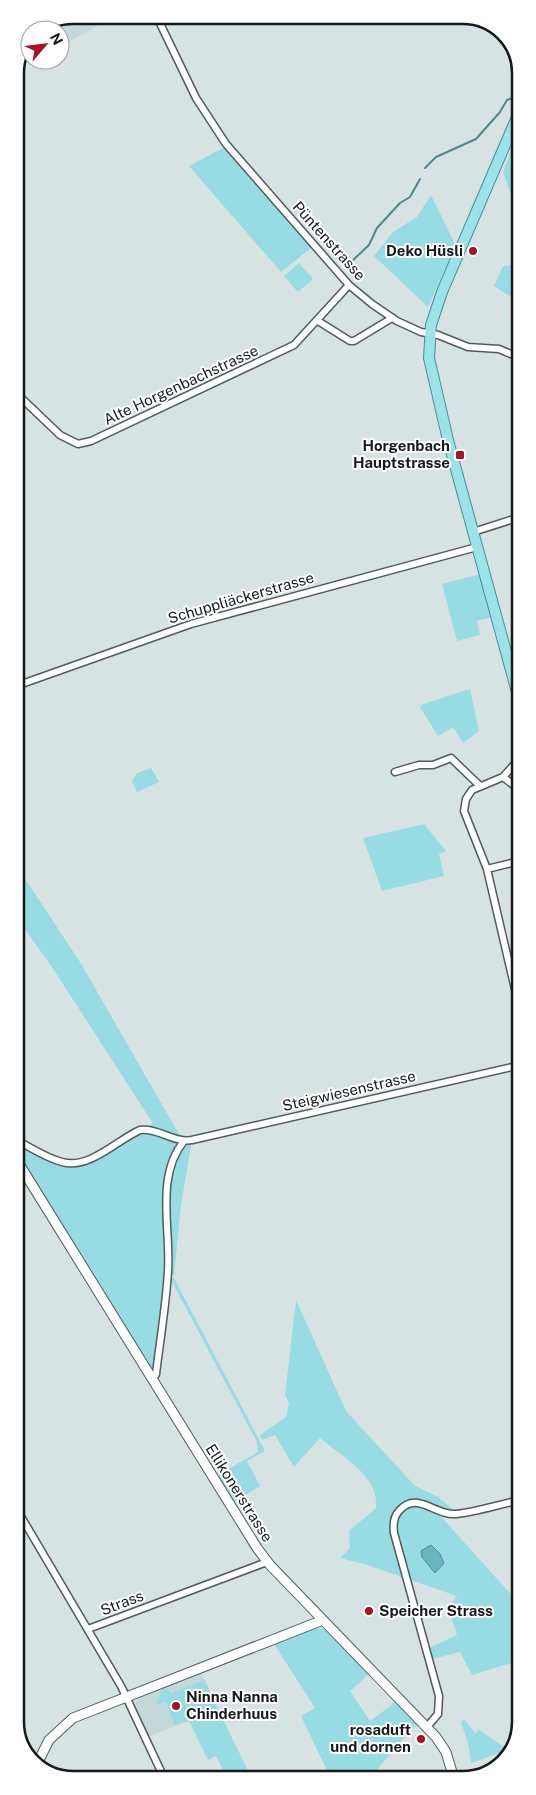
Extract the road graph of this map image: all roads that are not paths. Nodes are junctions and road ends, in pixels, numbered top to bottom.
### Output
1 (160, 24) edge
2 (512, 129) edge
3 (349, 285) junction
4 (392, 318) junction
5 (318, 321) junction
6 (429, 334) junction
7 (512, 355) edge
8 (24, 400) edge
9 (512, 520) edge
10 (473, 532) junction
11 (477, 547) junction
12 (512, 675) edge
13 (24, 683) edge
14 (512, 766) edge
15 (395, 772) dead end
16 (503, 776) junction
17 (512, 783) edge
18 (480, 785) junction
19 (512, 863) edge
20 (487, 868) junction
21 (512, 979) edge
22 (512, 1068) edge
23 (184, 1141) junction
24 (24, 1144) edge
25 (24, 1173) edge
26 (152, 1380) junction
27 (512, 1502) edge
28 (24, 1521) edge
29 (267, 1562) junction
30 (322, 1620) junction
31 (88, 1629) junction
32 (126, 1697) junction
33 (426, 1728) junction
34 (40, 1758) edge
35 (161, 1771) edge
36 (452, 1771) edge

1 - 3 street, Püntenstrasse
2 - 6 main road
3 - 4 street, Püntenstrasse
3 - 5 street, Alte Horgenbachstrasse
4 - 5 street
4 - 6 street, Püntenstrasse
5 - 8 street, Alte Horgenbachstrasse
6 - 7 street, Püntenstrasse
6 - 10 main road
9 - 10 street
10 - 11 main road
11 - 12 main road
11 - 13 street, Schuppliäckerstrasse
14 - 16 street
15 - 18 street
16 - 17 street
16 - 18 street
18 - 20 street
19 - 20 street
20 - 21 street
22 - 23 street, Steigwiesenstrasse
23 - 24 street
23 - 26 street
25 - 26 street, Ellikonerstrasse
26 - 29 street, Ellikonerstrasse
27 - 33 street
28 - 31 street
29 - 30 street, Ellikonerstrasse
29 - 31 street, Strass
30 - 32 street
30 - 33 street, Ellikonerstrasse
31 - 32 street, Strass
32 - 34 street
32 - 35 street, Strass
33 - 36 street, Ellikonerstrasse

